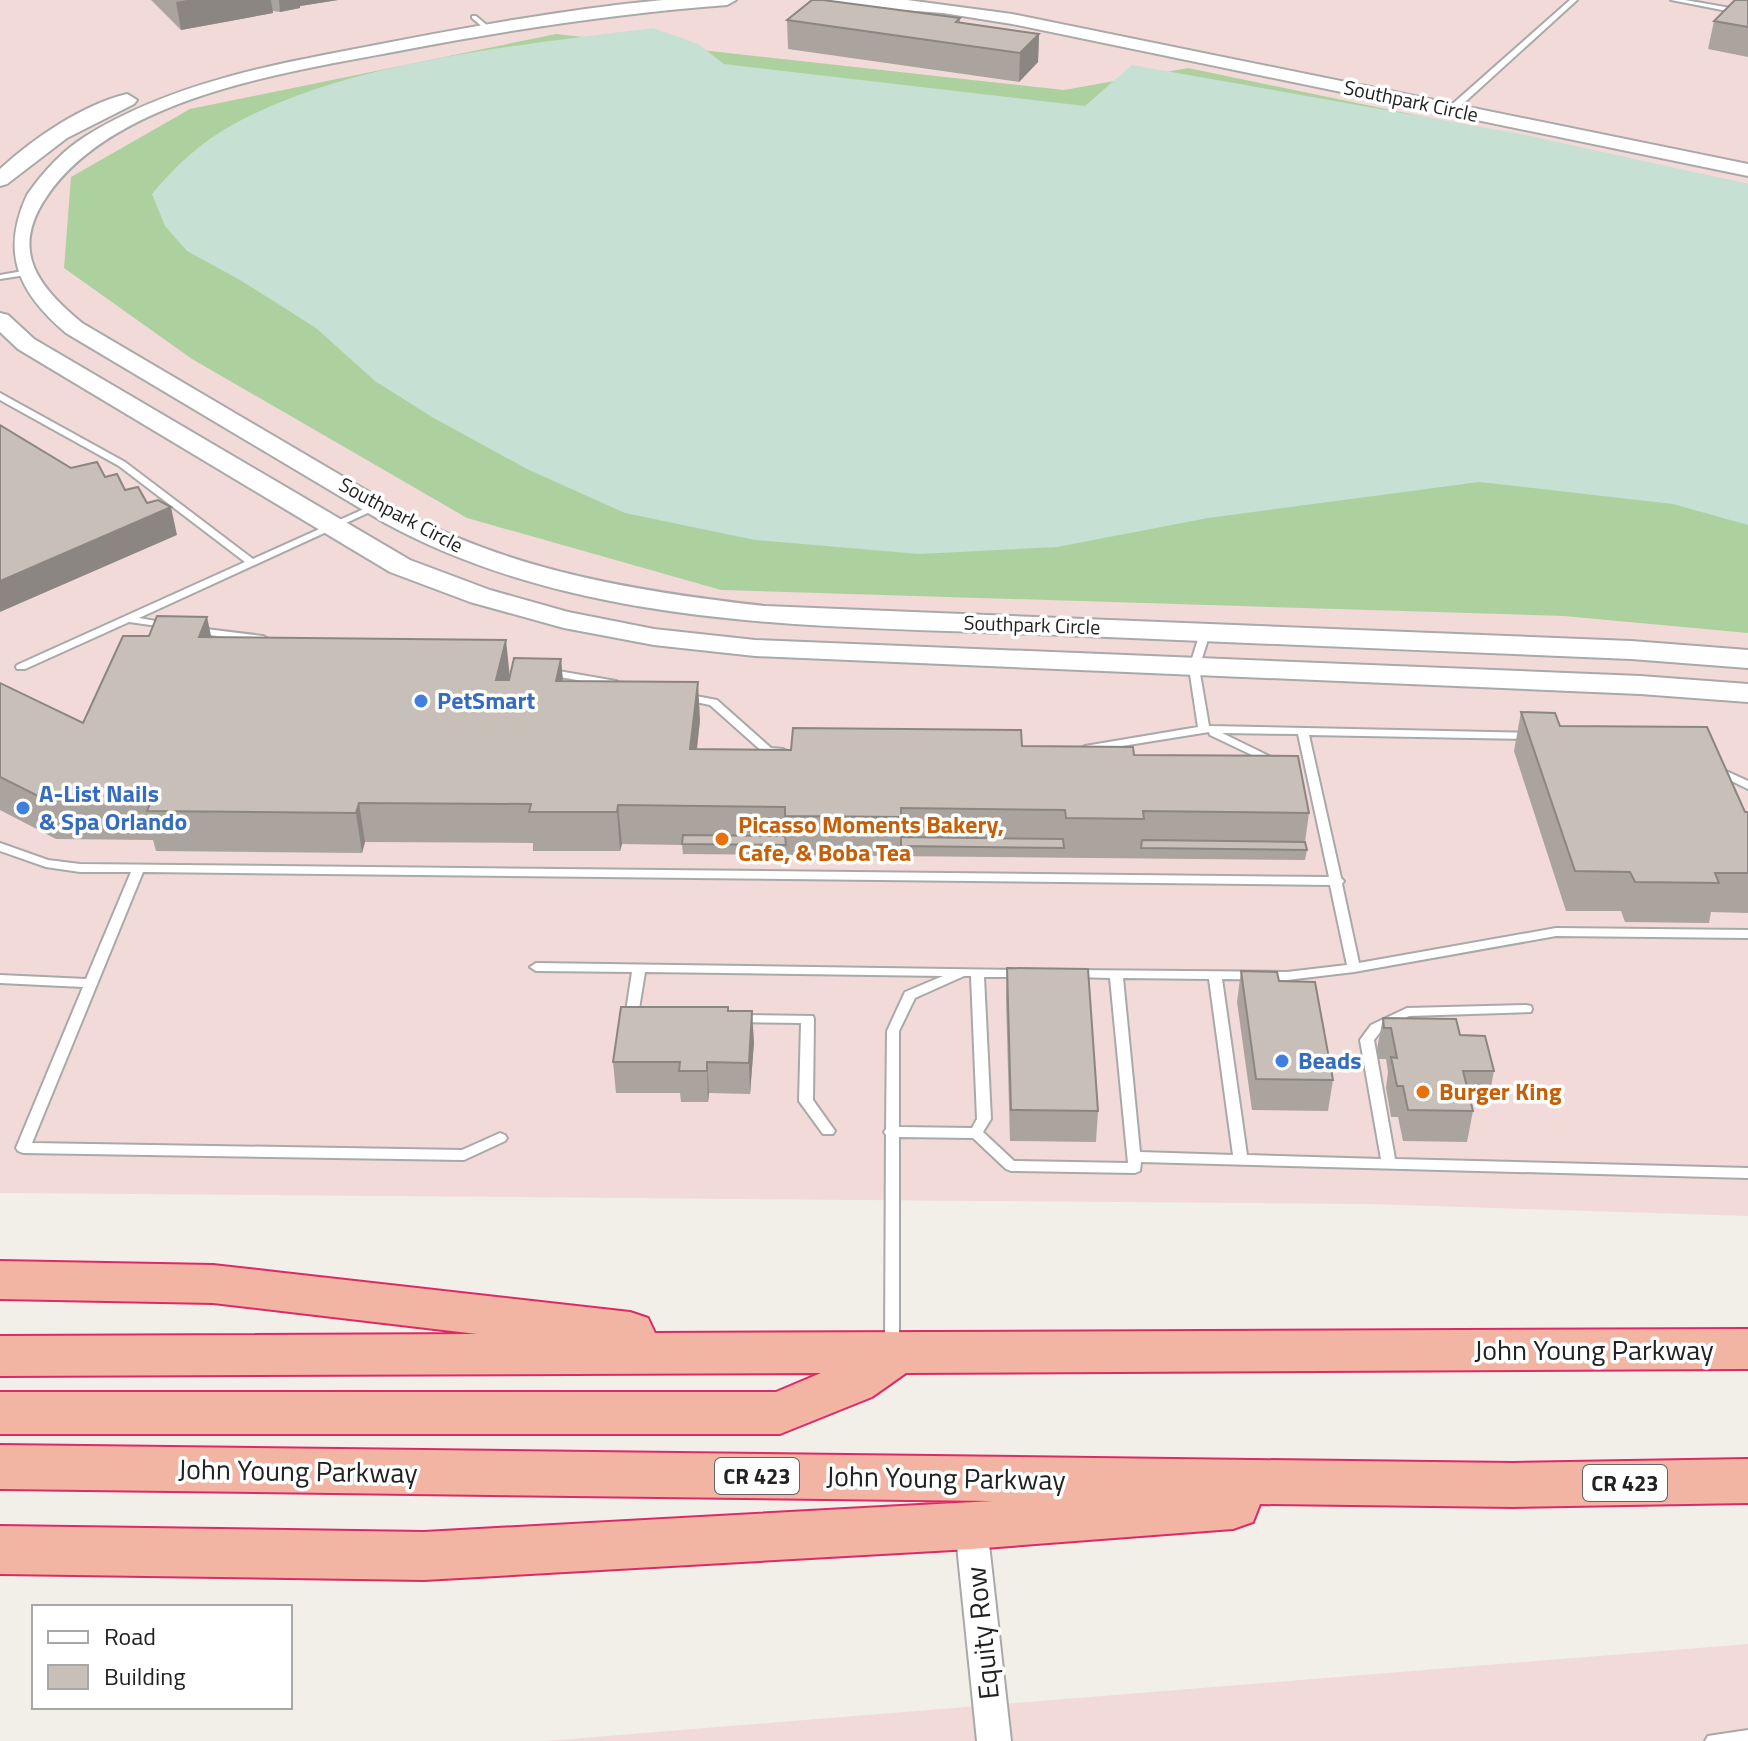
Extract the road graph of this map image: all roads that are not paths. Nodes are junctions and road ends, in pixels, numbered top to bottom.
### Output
1 (574, 0) edge
2 (727, 0) edge
3 (836, 0) edge
4 (984, 0) edge
5 (1574, 0) edge
6 (1674, 0) edge
7 (889, 1) edge
8 (1748, 13) edge
9 (481, 23) junction
10 (1467, 96) junction
11 (110, 107) junction
12 (1452, 109) junction
13 (143, 115) junction
14 (1748, 153) edge
15 (1748, 170) edge
16 (0, 180) edge
17 (12, 275) edge
18 (0, 320) edge
19 (0, 396) edge
20 (378, 506) junction
21 (331, 528) junction
22 (252, 563) junction
23 (127, 619) junction
24 (1205, 633) junction
25 (275, 640) edge
26 (1748, 659) edge
27 (21, 667) dead end
28 (530, 668) edge
29 (1194, 668) junction
30 (621, 685) edge
31 (667, 693) edge
32 (1748, 693) edge
33 (1204, 729) junction
34 (1303, 731) junction
35 (1553, 737) edge
36 (1066, 750) edge
37 (797, 752) edge
38 (1701, 763) edge
39 (1282, 770) edge
40 (1299, 786) edge
41 (1748, 786) edge
42 (1316, 803) junction
43 (0, 847) edge
44 (138, 869) junction
45 (1338, 881) junction
46 (1748, 934) edge
47 (536, 967) dead end
48 (639, 968) junction
49 (1354, 968) junction
50 (970, 972) junction
51 (1032, 973) edge
52 (1062, 973) edge
53 (1116, 974) junction
54 (1215, 975) junction
55 (0, 979) edge
56 (89, 983) junction
57 (1526, 1009) dead end
58 (646, 1018) edge
59 (719, 1018) edge
60 (828, 1131) dead end
61 (891, 1132) junction
62 (976, 1133) junction
63 (500, 1138) dead end
64 (1134, 1157) junction
65 (1241, 1160) junction
66 (1389, 1164) junction
67 (1748, 1173) edge
68 (0, 1280) edge
69 (1748, 1349) edge
70 (822, 1354) junction
71 (892, 1355) junction
72 (0, 1356) edge
73 (0, 1413) edge
74 (0, 1467) edge
75 (1748, 1481) edge
76 (1513, 1485) junction
77 (971, 1526) junction
78 (0, 1550) edge
79 (1748, 1738) edge
80 (994, 1741) edge
81 (1714, 1741) edge

1 - 9 street, Southpark Circle
2 - 9 street, Southpark Circle
3 - 7 street, Southpark Circle
4 - 10 street, Southpark Circle
5 - 10 lane
6 - 8 lane
7 - 12 street, Southpark Circle
9 - 11 street, Southpark Circle
9 - 13 street, Southpark Circle
10 - 12 lane
10 - 14 street, Southpark Circle
11 - 13 lane
11 - 16 street, Southpark Circle
12 - 15 street, Southpark Circle
13 - 17 street, Southpark Circle
17 - 20 street, Southpark Circle
18 - 21 street, Southpark Circle
19 - 22 lane
20 - 21 lane
20 - 24 street, Southpark Circle
21 - 22 lane
21 - 29 street, Southpark Circle
22 - 23 lane
23 - 25 lane
23 - 27 lane
24 - 26 street, Southpark Circle
24 - 29 lane
28 - 30 lane
29 - 32 street, Southpark Circle
29 - 33 lane
31 - 37 lane
33 - 34 lane
33 - 36 lane
33 - 39 lane
34 - 35 lane
34 - 42 lane
38 - 41 lane
40 - 42 lane
42 - 45 lane
43 - 44 lane
44 - 45 lane
44 - 56 lane
45 - 49 lane
46 - 49 lane
47 - 48 lane
48 - 50 lane
48 - 58 lane
49 - 54 lane
50 - 51 lane
50 - 61 lane
50 - 62 lane
52 - 53 lane
53 - 54 lane
53 - 64 lane
54 - 65 lane
55 - 56 lane
56 - 63 lane
57 - 66 lane
59 - 60 lane
61 - 62 lane
61 - 71 lane
62 - 64 lane
64 - 65 lane
65 - 66 lane
66 - 67 lane
68 - 70 highway
69 - 71 highway, John Young Parkway
70 - 71 highway, John Young Parkway
70 - 72 highway, John Young Parkway
71 - 73 highway
74 - 76 highway, John Young Parkway / CR 423
75 - 76 highway, John Young Parkway / CR 423
76 - 77 highway
77 - 78 highway
77 - 80 street, Equity Row
79 - 81 lane

